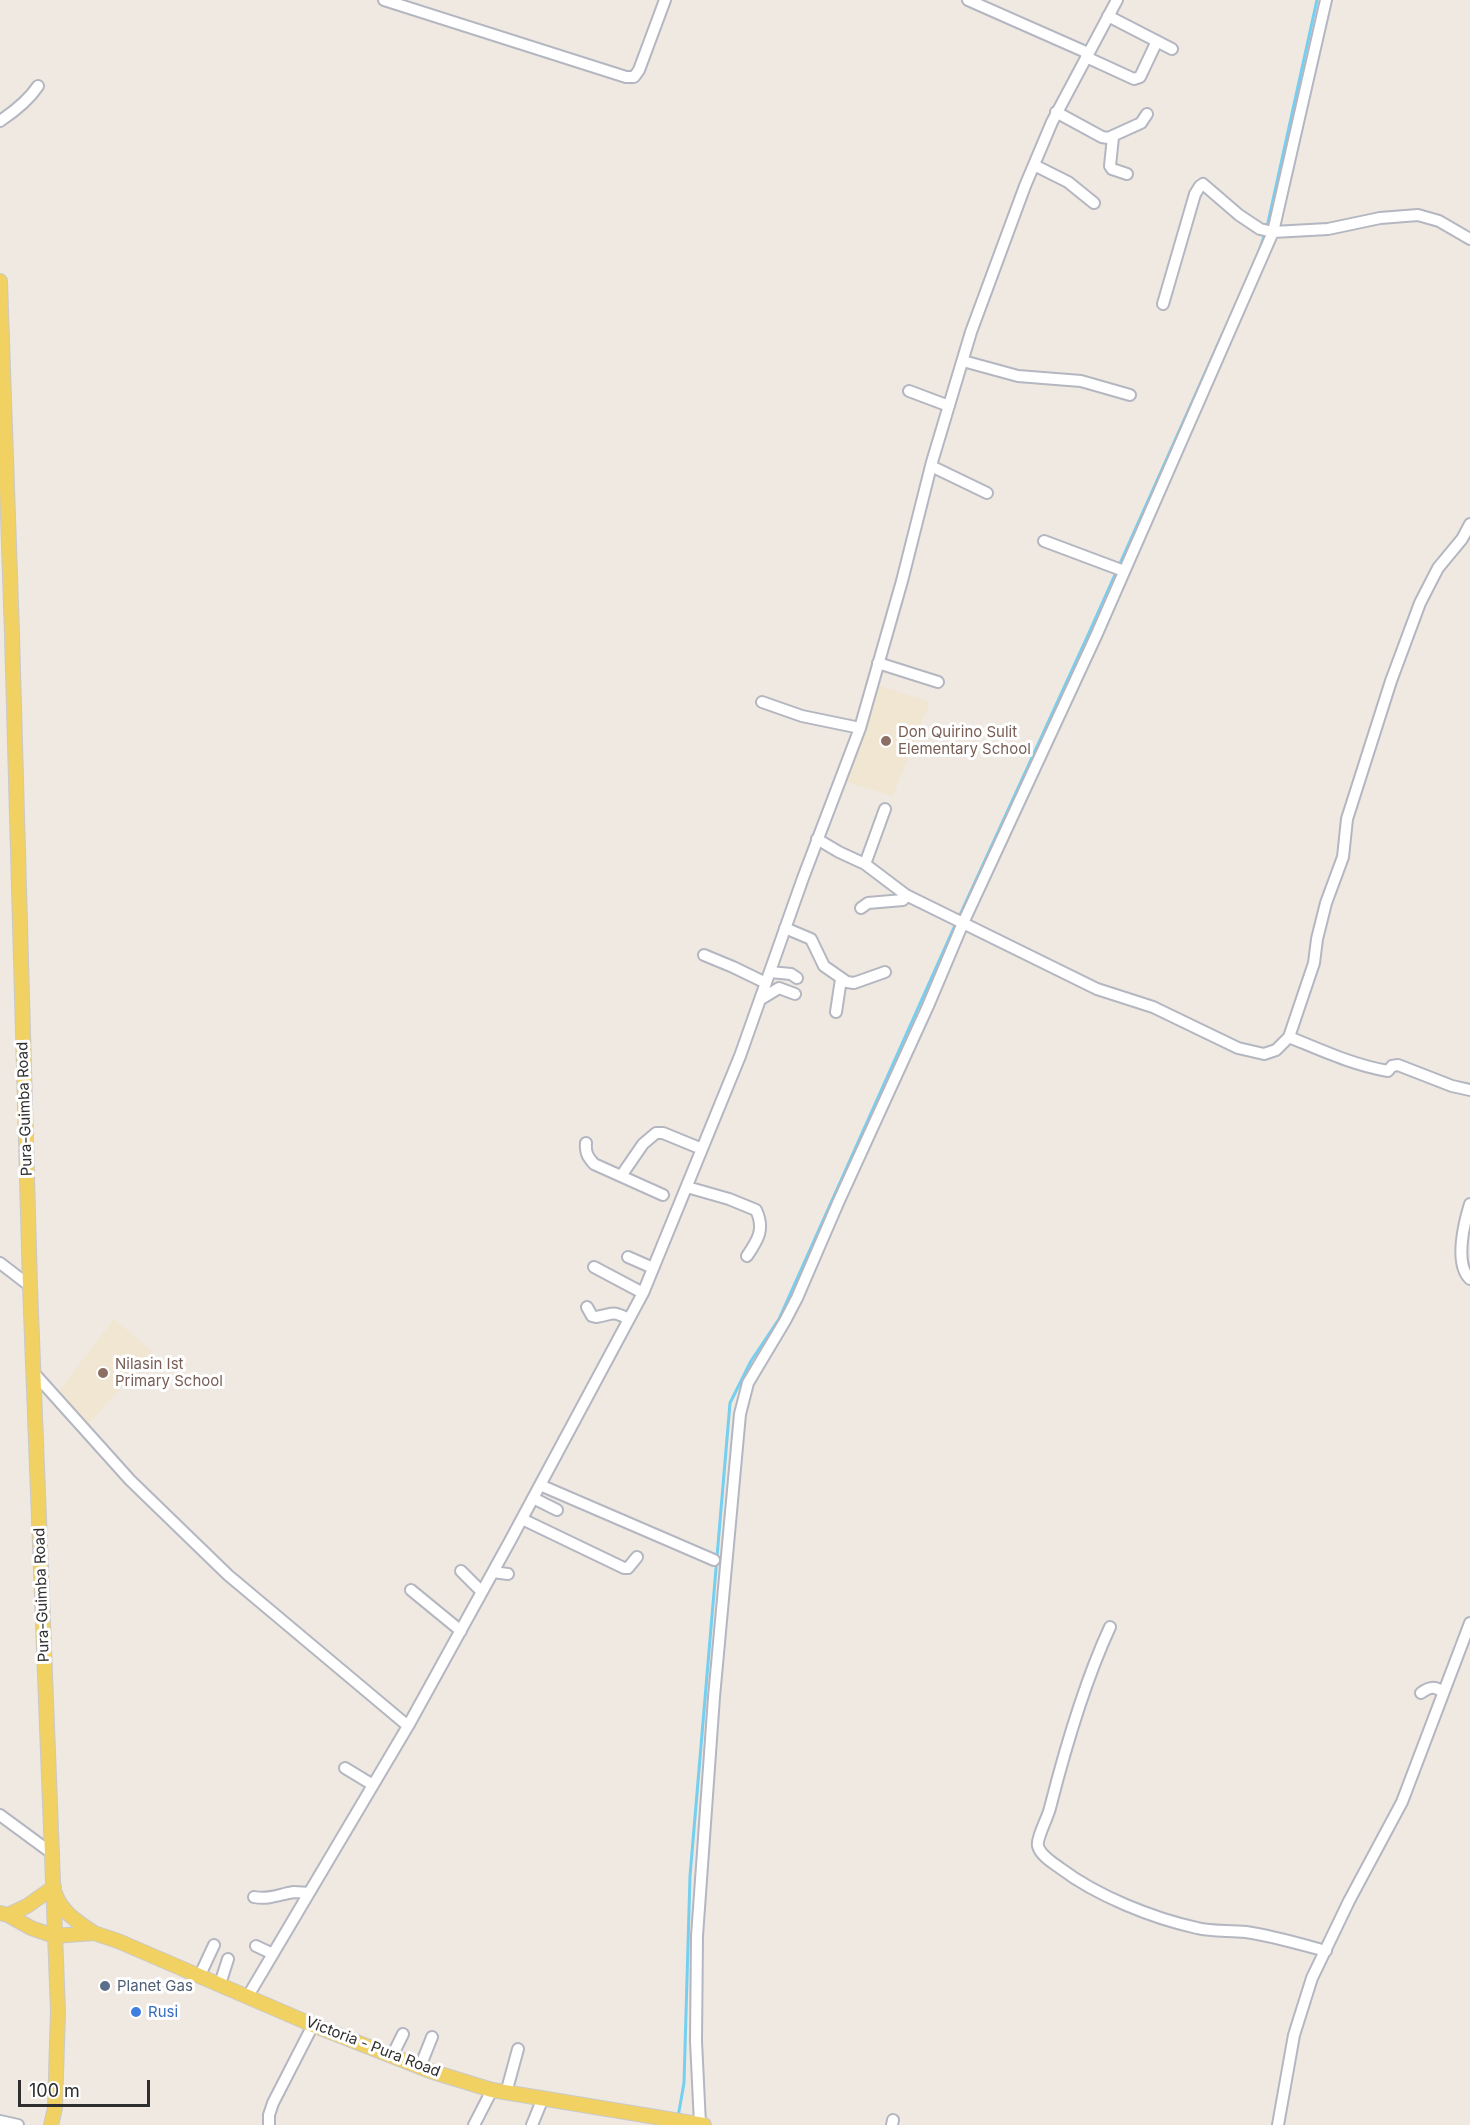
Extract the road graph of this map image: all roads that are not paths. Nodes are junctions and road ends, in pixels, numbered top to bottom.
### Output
1 (384, 0) edge
2 (665, 0) edge
3 (968, 0) edge
4 (1117, 0) edge
5 (1326, 0) edge
6 (1108, 16) junction
7 (1157, 41) junction
8 (1172, 49) dead end
9 (1087, 55) junction
10 (38, 86) dead end
11 (1056, 112) junction
12 (1147, 114) dead end
13 (0, 121) edge
14 (1113, 137) junction
15 (1034, 165) junction
16 (1127, 174) dead end
17 (1094, 203) dead end
18 (1273, 232) junction
19 (1470, 239) edge
20 (0, 281) edge
21 (1163, 304) dead end
22 (963, 361) junction
23 (909, 391) dead end
24 (1130, 395) dead end
25 (949, 406) junction
26 (931, 466) junction
27 (4, 480) edge
28 (987, 493) dead end
29 (1470, 524) edge
30 (1044, 541) dead end
31 (1124, 571) junction
32 (878, 663) junction
33 (938, 682) dead end
34 (762, 702) dead end
35 (860, 728) junction
36 (885, 809) dead end
37 (818, 839) junction
38 (865, 864) junction
39 (906, 896) junction
40 (861, 908) dead end
41 (963, 923) junction
42 (786, 928) junction
43 (704, 955) dead end
44 (770, 972) junction
45 (885, 972) dead end
46 (797, 978) dead end
47 (841, 979) junction
48 (766, 983) junction
49 (795, 994) dead end
50 (760, 999) junction
51 (836, 1012) dead end
52 (1288, 1037) junction
53 (1470, 1090) edge
54 (586, 1143) dead end
55 (702, 1149) junction
56 (621, 1176) junction
57 (687, 1187) junction
58 (663, 1195) dead end
59 (1470, 1204) edge
60 (747, 1256) dead end
61 (628, 1257) dead end
62 (0, 1263) edge
63 (594, 1267) dead end
64 (653, 1268) junction
65 (1470, 1279) edge
66 (30, 1286) junction
67 (643, 1293) junction
68 (586, 1307) dead end
69 (629, 1319) junction
70 (33, 1372) junction
71 (540, 1485) junction
72 (533, 1498) junction
73 (557, 1510) dead end
74 (522, 1519) junction
75 (637, 1557) dead end
76 (714, 1560) dead end
77 (461, 1571) dead end
78 (493, 1572) junction
79 (508, 1574) dead end
80 (411, 1590) dead end
81 (482, 1592) junction
82 (1470, 1623) edge
83 (1110, 1627) dead end
84 (461, 1630) junction
85 (1443, 1692) junction
86 (1420, 1693) dead end
87 (408, 1726) junction
88 (345, 1768) dead end
89 (374, 1785) junction
90 (0, 1815) edge
91 (52, 1854) junction
92 (54, 1887) junction
93 (309, 1893) junction
94 (254, 1897) dead end
95 (4, 1914) edge
96 (94, 1933) junction
97 (54, 1936) junction
98 (214, 1945) dead end
99 (256, 1946) dead end
100 (1326, 1951) junction
101 (273, 1954) junction
102 (228, 1959) dead end
103 (200, 1976) junction
104 (220, 1984) junction
105 (248, 1996) junction
106 (313, 2025) junction
107 (403, 2034) dead end
108 (432, 2037) dead end
109 (518, 2049) dead end
110 (392, 2056) junction
111 (420, 2067) junction
112 (499, 2091) junction
113 (543, 2098) junction
114 (0, 2121) edge
115 (663, 2122) edge
116 (679, 2123) edge
117 (18, 2125) edge
118 (51, 2125) edge
119 (269, 2125) edge
120 (474, 2125) edge
121 (532, 2125) edge
122 (702, 2125) edge
123 (1278, 2125) edge

1 - 2 street
3 - 9 street
4 - 6 street
5 - 18 street
6 - 7 street
6 - 9 street
7 - 8 street
7 - 9 street
9 - 11 street
10 - 13 street
11 - 14 street
11 - 15 street
12 - 14 street
14 - 16 street
15 - 17 street
15 - 22 street
18 - 19 street
18 - 21 street
18 - 31 street
20 - 27 main road, Pura-Guimba Road
22 - 24 street
22 - 25 street
23 - 25 street
25 - 26 street
26 - 28 street
26 - 32 street
27 - 66 main road, Pura-Guimba Road
29 - 52 street
30 - 31 street
31 - 41 street
32 - 33 street
32 - 35 street
34 - 35 street
35 - 37 street
36 - 38 street
37 - 38 street
37 - 42 street
38 - 39 street
39 - 40 street
39 - 41 street
41 - 52 street
41 - 122 street
42 - 44 street
42 - 47 street
43 - 48 street
44 - 46 street
44 - 48 street
45 - 47 street
47 - 51 street
48 - 50 street
49 - 50 street
50 - 55 street
52 - 53 street
54 - 56 street
55 - 56 street
55 - 57 street
56 - 58 street
57 - 60 street
57 - 64 street
59 - 65 street
61 - 64 street
62 - 66 street
63 - 67 street
64 - 67 street
66 - 70 main road, Pura-Guimba Road
67 - 69 street
68 - 69 street
69 - 71 street
70 - 87 street
70 - 91 main road, Pura-Guimba Road
71 - 72 street
71 - 76 street
72 - 73 street
72 - 74 street
74 - 75 street
74 - 78 street
77 - 81 street
78 - 79 street
78 - 81 street
80 - 84 street
81 - 84 street
82 - 85 street
83 - 100 street
84 - 87 street
85 - 86 street
85 - 100 street
87 - 89 street
88 - 89 street
89 - 93 street
90 - 91 street
91 - 92 main road, Pura-Guimba Road
92 - 95 main road
92 - 96 main road
92 - 97 main road, Pura-Guimba Road
93 - 94 street
93 - 101 street
95 - 97 main road
96 - 97 main road, Victoria - Pura Road
96 - 103 main road, Victoria - Pura Road
97 - 118 main road, Pura-Guimba Road
98 - 103 street
99 - 101 street
100 - 123 street
101 - 105 street
102 - 104 street
103 - 104 main road, Victoria - Pura Road
104 - 105 main road, Victoria - Pura Road
105 - 106 main road, Victoria - Pura Road
106 - 110 main road, Victoria - Pura Road
106 - 119 street
107 - 110 street
108 - 111 street
109 - 112 street
110 - 111 main road, Victoria - Pura Road
111 - 112 main road, Victoria - Pura Road
112 - 113 main road, Victoria - Pura Road
112 - 120 street
113 - 115 main road, Victoria - Pura Road
113 - 121 street
114 - 117 street
115 - 116 main road, Victoria - Pura Road
116 - 122 main road, Victoria - Pura Road

